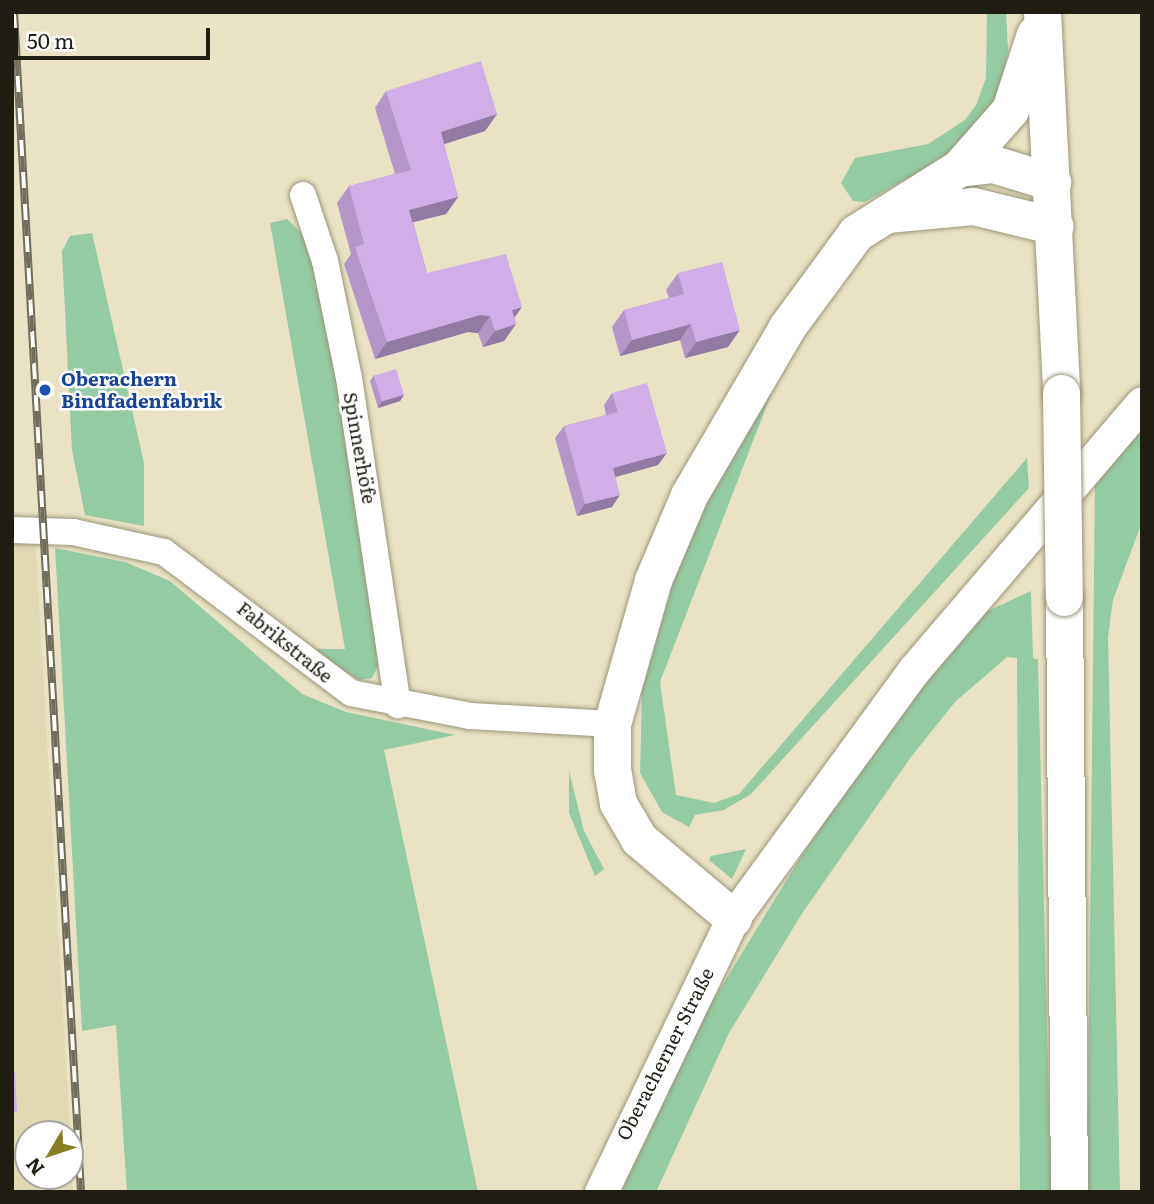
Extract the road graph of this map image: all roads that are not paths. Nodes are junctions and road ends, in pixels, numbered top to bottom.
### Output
1 (1042, 12) edge
2 (959, 168) junction
3 (1052, 182) junction
4 (303, 195) dead end
5 (887, 214) junction
6 (1055, 226) junction
7 (1142, 403) edge
8 (12, 530) edge
9 (398, 705) junction
10 (611, 724) junction
11 (733, 918) junction
12 (601, 1192) edge
13 (1069, 1192) edge

1 - 2 main road
1 - 3 main road
2 - 3 main road
2 - 5 main road
3 - 6 main road
4 - 9 street, Spinnerhöfe
5 - 6 main road
5 - 10 main road
6 - 13 main road, bridge
7 - 11 street, Oberacherner Straße
8 - 9 street, Fabrikstraße
9 - 10 street, Fabrikstraße
10 - 11 main road
11 - 12 street, Oberacherner Straße

